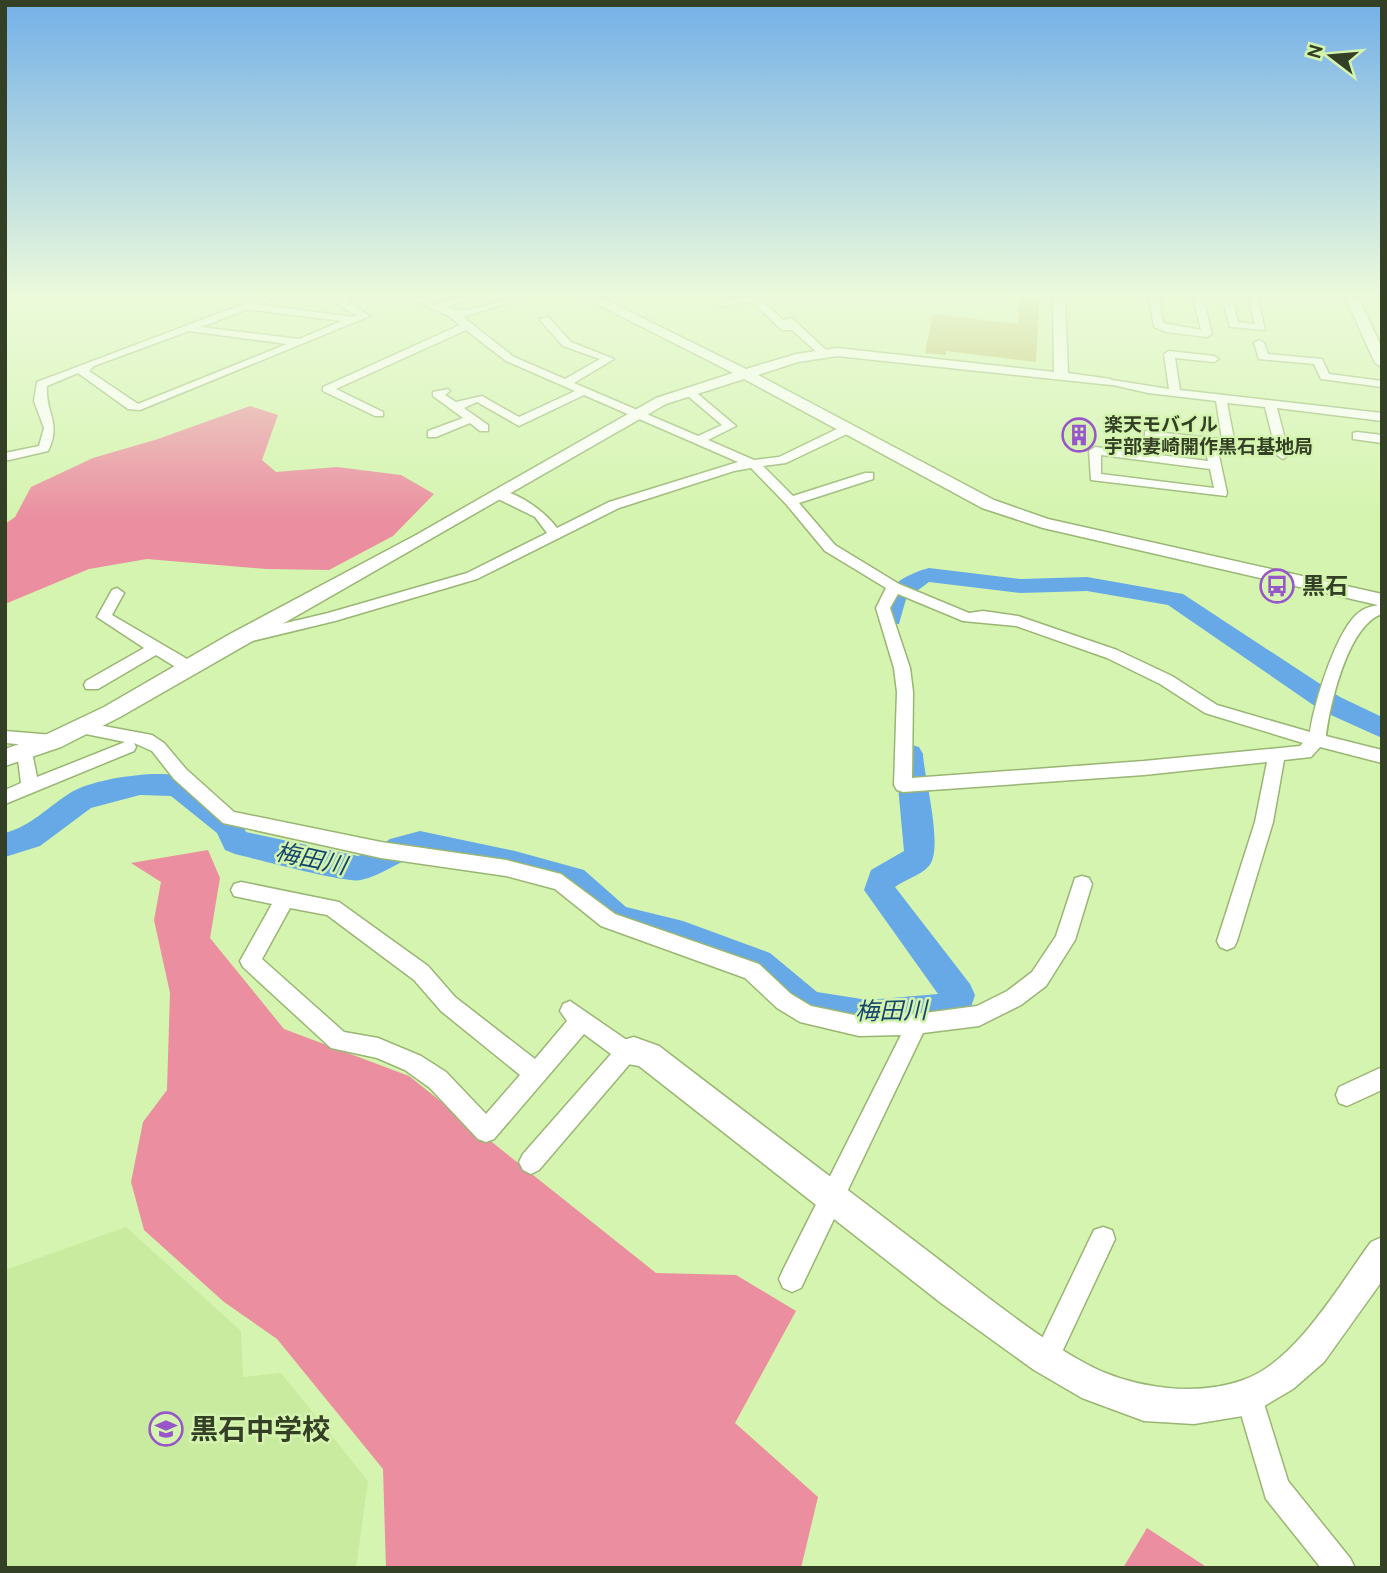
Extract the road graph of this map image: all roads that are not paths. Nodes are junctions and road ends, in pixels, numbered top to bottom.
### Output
1 (78, 370) edge
2 (83, 370) edge
3 (231, 370) edge
4 (368, 370) edge
5 (535, 370) edge
6 (588, 370) edge
7 (738, 370) edge
8 (758, 370) edge
9 (1013, 370) edge
10 (1060, 370) edge
11 (1172, 370) edge
12 (1322, 370) edge
13 (745, 374) junction
14 (1060, 376) junction
15 (1106, 382) joint
16 (564, 384) junction
17 (1382, 384) edge
18 (444, 391) dead end
19 (688, 391) junction
20 (582, 392) junction
21 (1175, 393) junction
22 (1221, 399) junction
23 (1270, 405) junction
24 (455, 407) junction
25 (379, 414) dead end
26 (637, 414) junction
27 (1382, 417) edge
28 (471, 419) junction
29 (484, 428) dead end
30 (845, 430) junction
31 (1149, 433) dead end
32 (432, 434) dead end
33 (1357, 436) dead end
34 (1382, 439) edge
35 (699, 440) junction
36 (1210, 442) junction
37 (1283, 455) dead end
38 (5, 457) edge
39 (755, 465) junction
40 (1215, 466) junction
41 (869, 476) dead end
42 (499, 495) junction
43 (791, 501) junction
44 (554, 533) junction
45 (899, 589) junction
46 (117, 593) dead end
47 (1382, 600) edge
48 (1382, 609) edge
49 (237, 639) junction
50 (156, 648) junction
51 (187, 667) junction
52 (92, 685) dead end
53 (82, 728) junction
54 (5, 737) edge
55 (1317, 739) junction
56 (53, 741) junction
57 (128, 747) dead end
58 (1278, 754) junction
59 (15, 755) edge
60 (1382, 757) edge
61 (30, 787) junction
62 (5, 797) edge
63 (1082, 884) dead end
64 (242, 890) dead end
65 (285, 899) junction
66 (1227, 941) dead end
67 (917, 1024) junction
68 (626, 1052) junction
69 (536, 1074) junction
70 (1382, 1078) edge
71 (1347, 1095) dead end
72 (531, 1162) dead end
73 (832, 1197) junction
74 (1103, 1239) dead end
75 (1382, 1253) edge
76 (792, 1279) dead end
77 (1046, 1358) junction
78 (1249, 1397) junction
79 (1340, 1568) edge

1 - 38 street
2 - 3 street
4 - 25 street
5 - 16 street
6 - 16 street
7 - 13 street
8 - 13 street
9 - 14 street
10 - 14 street
11 - 21 street
12 - 17 street
13 - 19 street
13 - 30 street
14 - 15 street
15 - 21 street
16 - 20 street
18 - 24 street
19 - 26 street
19 - 35 street
20 - 24 street
20 - 26 street
21 - 22 street
22 - 23 street
22 - 36 street
23 - 27 street
23 - 37 street
24 - 28 street
26 - 35 street
26 - 42 street
28 - 29 street
28 - 32 street
30 - 39 street
30 - 47 street
31 - 36 street
33 - 34 street
35 - 39 street
36 - 40 street
39 - 43 street
39 - 44 street
40 - 40 street
41 - 43 street
42 - 44 street
42 - 49 street
43 - 45 street
44 - 49 street
45 - 55 street
45 - 58 street
46 - 50 street
48 - 55 street
49 - 51 street
50 - 51 street
50 - 52 street
51 - 53 street
53 - 56 street
53 - 67 street
54 - 56 street
55 - 58 street
55 - 60 street
56 - 59 street
57 - 61 street
58 - 66 street
59 - 61 street
61 - 62 street
63 - 67 street
64 - 65 street
65 - 69 street
65 - 69 street
67 - 73 street
68 - 69 street
68 - 72 street
68 - 73 street
70 - 71 street
73 - 76 street
73 - 77 street
74 - 77 street
75 - 78 street
77 - 78 street
78 - 79 street

